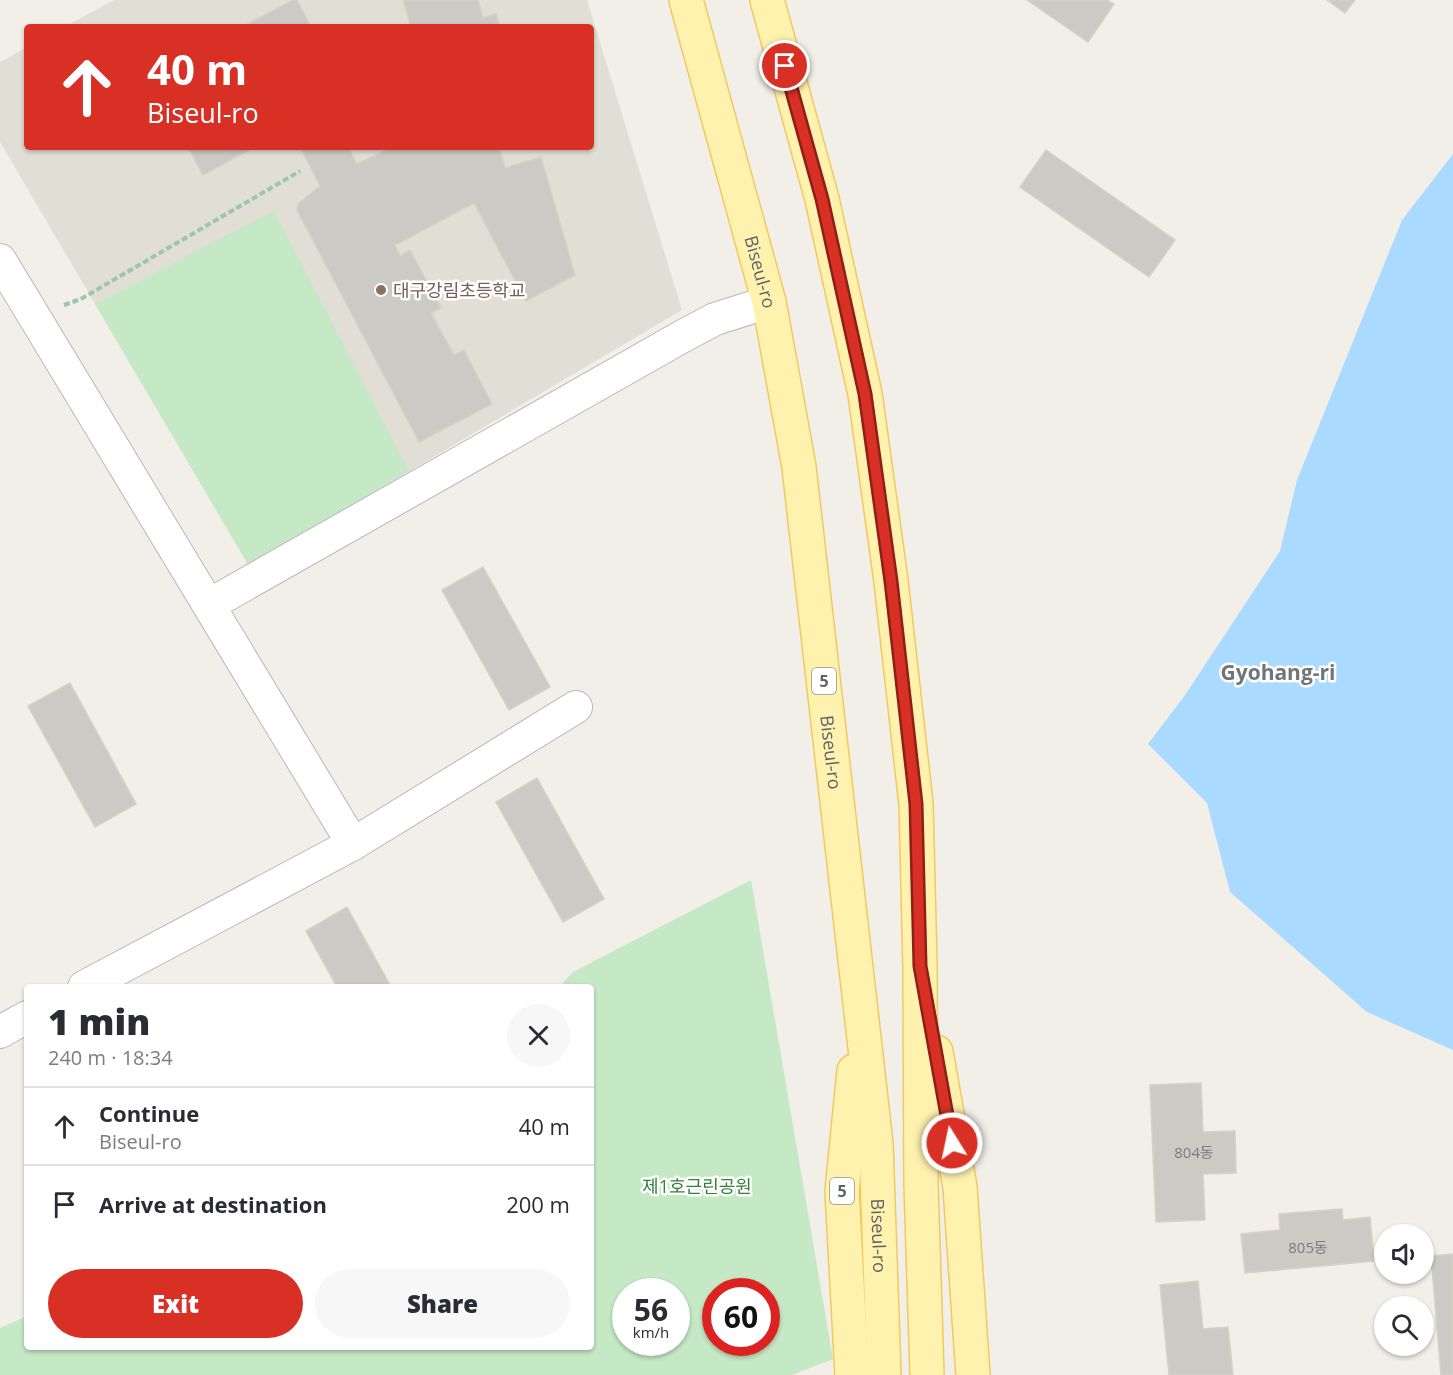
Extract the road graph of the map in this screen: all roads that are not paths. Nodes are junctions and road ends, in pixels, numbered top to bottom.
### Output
1 (686, 0) edge
2 (767, 0) edge
3 (0, 260) edge
4 (769, 302) junction
5 (209, 605) junction
6 (576, 707) dead end
7 (353, 844) junction
8 (920, 966) junction
9 (90, 984) edge
10 (861, 1007) junction
11 (24, 1019) edge
12 (0, 1032) edge
13 (852, 1375) edge
14 (884, 1375) edge
15 (927, 1375) edge
16 (973, 1375) edge

1 - 4 main road, Biseul-ro / 5
2 - 8 main road
3 - 5 street
4 - 5 street
4 - 10 main road, Biseul-ro / 5
5 - 7 street
6 - 7 street
7 - 9 street
8 - 15 main road
8 - 16 main road
10 - 13 main road, 5
10 - 14 main road, Biseul-ro / 5
11 - 12 street

